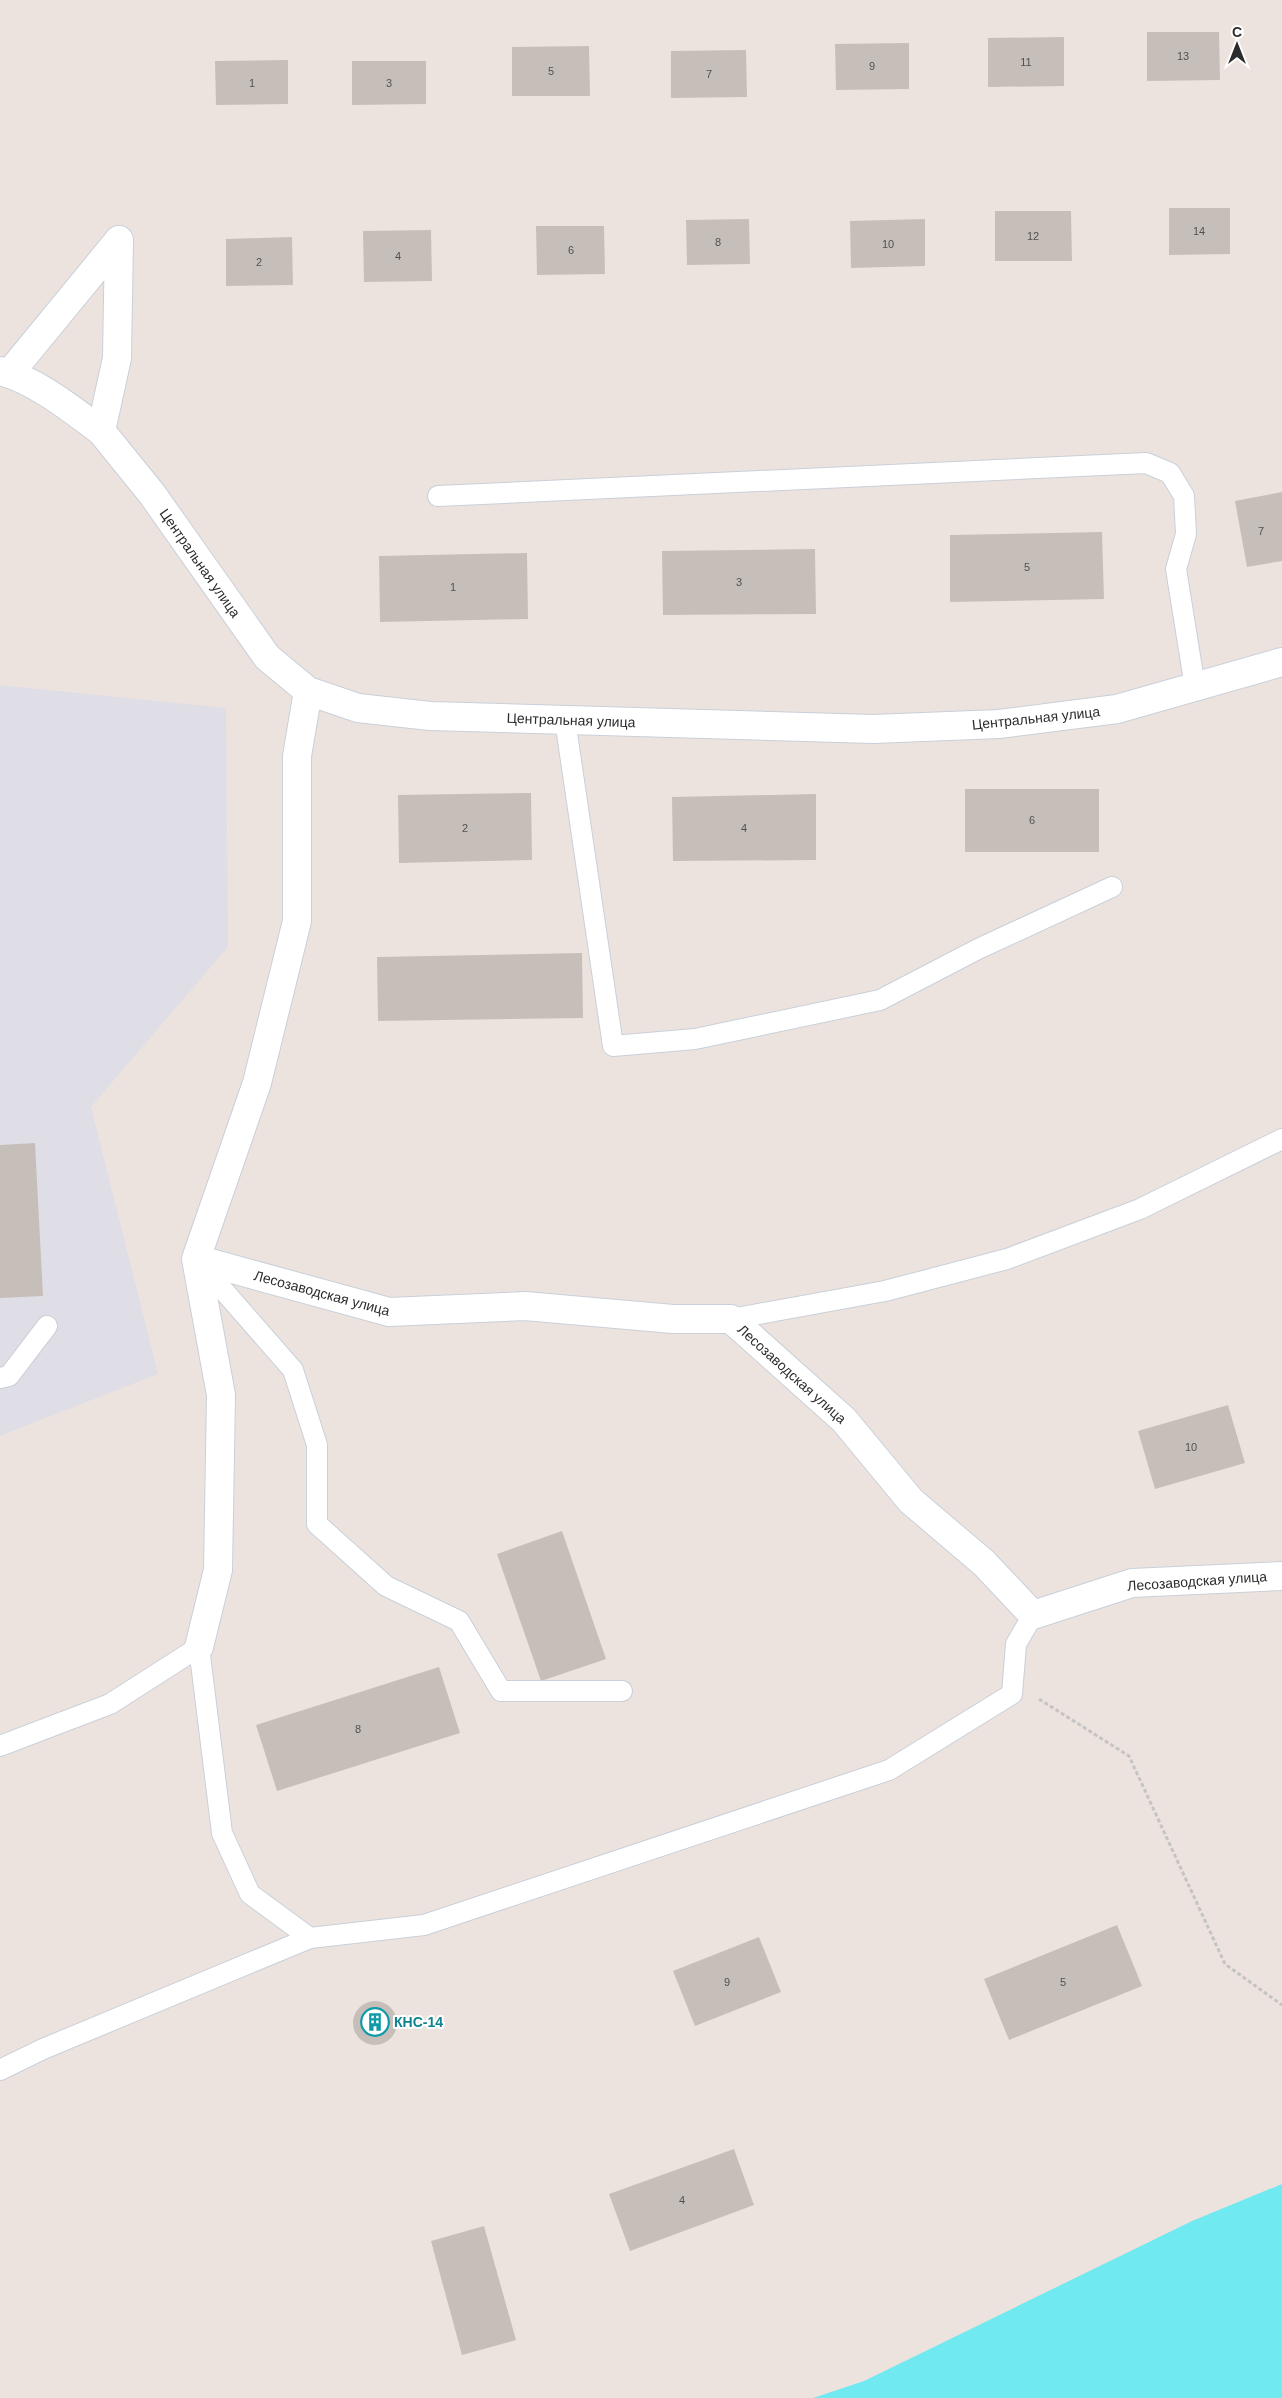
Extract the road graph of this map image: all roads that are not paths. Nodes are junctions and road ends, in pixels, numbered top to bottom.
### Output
1 (5, 373) edge
2 (101, 431) junction
3 (438, 496) dead end
4 (1282, 662) edge
5 (1195, 686) junction
6 (308, 692) junction
7 (565, 720) junction
8 (1112, 887) dead end
9 (1282, 1139) edge
10 (196, 1259) junction
11 (731, 1319) junction
12 (48, 1326) dead end
13 (0, 1378) edge
14 (1282, 1576) edge
15 (1033, 1615) junction
16 (199, 1647) junction
17 (622, 1691) dead end
18 (0, 1746) edge
19 (310, 1938) junction
20 (0, 2070) edge

1 - 2 street, Центральная улица
1 - 2 street
2 - 6 street, Центральная улица
3 - 5 lane
4 - 5 street, Центральная улица
5 - 7 street, Центральная улица
6 - 7 street, Центральная улица
6 - 10 street
7 - 8 lane
9 - 11 lane
10 - 11 street, Лесозаводская улица
10 - 16 street
10 - 17 lane
11 - 15 street, Лесозаводская улица
12 - 13 lane
14 - 15 street, Лесозаводская улица
15 - 19 lane
16 - 18 lane
16 - 19 lane
19 - 20 lane

